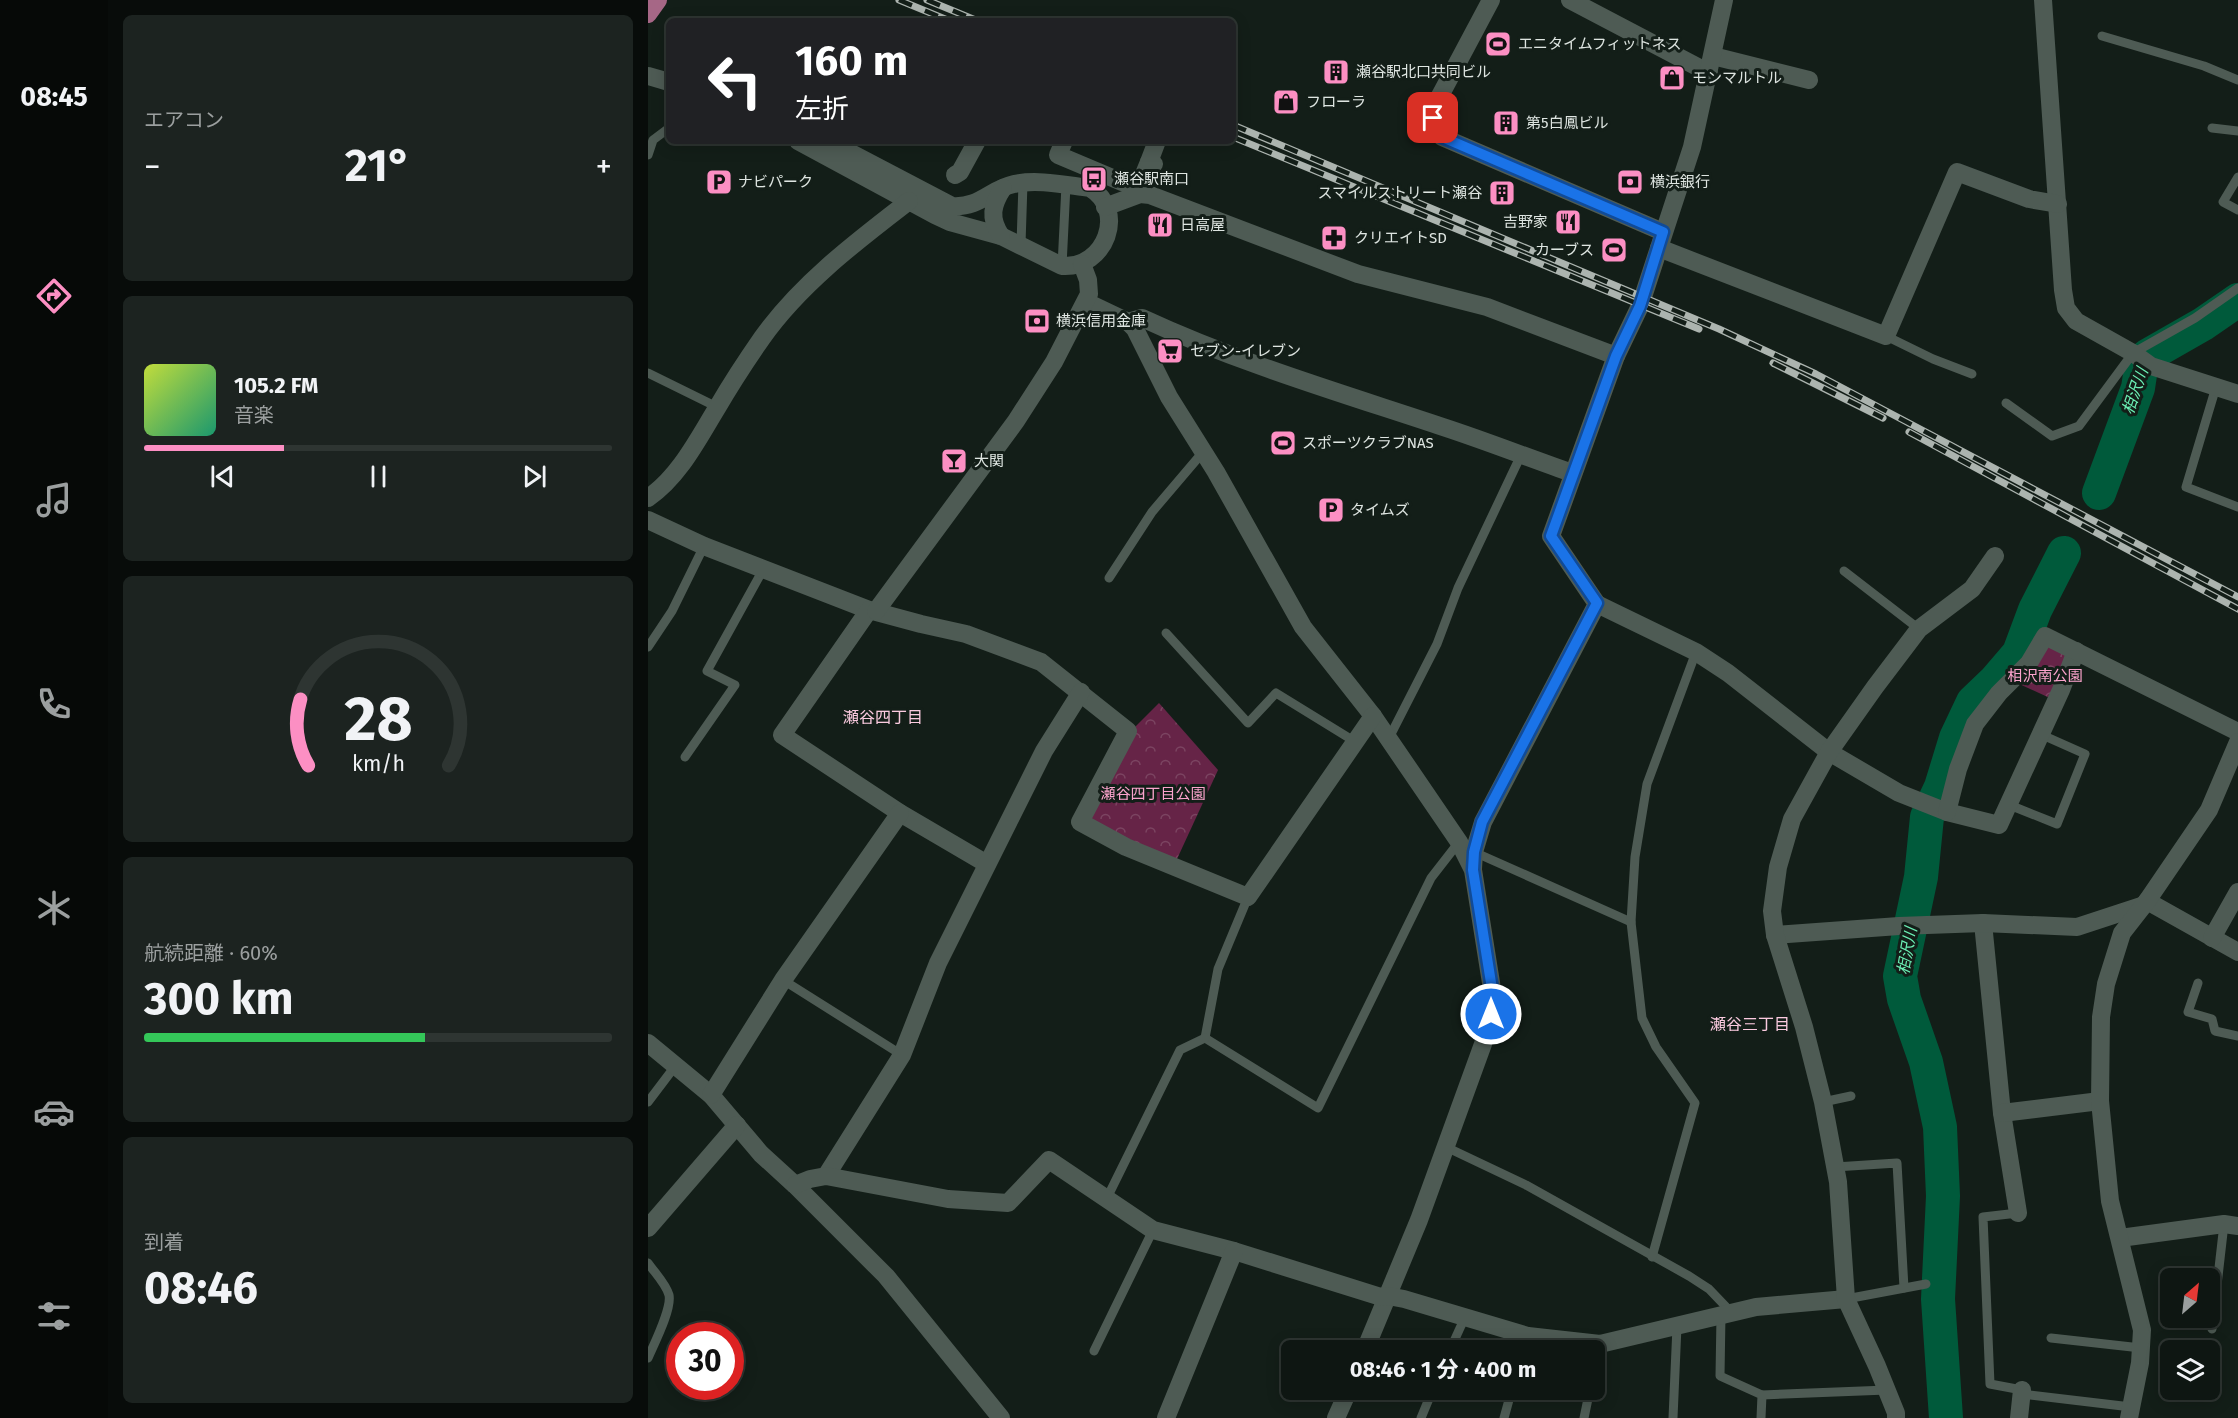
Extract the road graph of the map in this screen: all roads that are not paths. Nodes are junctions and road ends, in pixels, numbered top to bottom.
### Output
1 (658, 0) edge
2 (1491, 0) edge
3 (1570, 0) edge
4 (1724, 0) edge
5 (2043, 0) edge
6 (648, 14) edge
7 (2102, 36) dead end
8 (648, 64) edge
9 (1711, 64) junction
10 (666, 69) edge
11 (648, 76) edge
12 (1809, 80) dead end
13 (2238, 80) edge
14 (666, 81) edge
15 (2212, 128) dead end
16 (666, 130) edge
17 (2238, 131) edge
18 (804, 144) edge
19 (834, 144) edge
20 (975, 144) edge
21 (1063, 144) edge
22 (1156, 144) edge
23 (648, 155) edge
24 (955, 176) dead end
25 (2238, 177) edge
26 (1023, 183) junction
27 (1066, 186) junction
28 (1004, 188) junction
29 (909, 201) junction
30 (2058, 204) junction
31 (1105, 207) junction
32 (2238, 210) edge
33 (1001, 236) junction
34 (1661, 240) junction
35 (1021, 244) junction
36 (1082, 264) junction
37 (1062, 266) junction
38 (2238, 288) edge
39 (1086, 302) junction
40 (1128, 322) junction
41 (1886, 336) junction
42 (1616, 356) junction
43 (2141, 359) junction
44 (648, 373) edge
45 (1972, 374) dead end
46 (2216, 387) junction
47 (2238, 394) edge
48 (2006, 403) dead end
49 (717, 407) junction
50 (1203, 452) junction
51 (1521, 455) junction
52 (1572, 473) junction
53 (648, 498) edge
54 (2238, 507) edge
55 (648, 520) edge
56 (704, 546) junction
57 (1995, 556) dead end
58 (764, 568) junction
59 (1844, 571) dead end
60 (1109, 578) dead end
61 (1597, 603) junction
62 (873, 611) junction
63 (1919, 629) junction
64 (1167, 633) dead end
65 (648, 647) edge
66 (2076, 651) junction
67 (1696, 652) junction
68 (1081, 692) junction
69 (1373, 716) junction
70 (2238, 732) edge
71 (2040, 734) junction
72 (1389, 738) junction
73 (1354, 741) junction
74 (2238, 742) edge
75 (1829, 752) junction
76 (685, 757) dead end
77 (2007, 804) junction
78 (1938, 809) junction
79 (900, 813) junction
80 (1467, 847) junction
81 (987, 864) junction
82 (2238, 892) edge
83 (1248, 897) junction
84 (2144, 904) junction
85 (1631, 922) junction
86 (1983, 923) junction
87 (1775, 935) junction
88 (2212, 938) junction
89 (2238, 952) edge
90 (783, 980) junction
91 (2198, 983) dead end
92 (2238, 1036) edge
93 (1205, 1038) junction
94 (648, 1043) edge
95 (902, 1055) junction
96 (676, 1065) junction
97 (711, 1095) junction
98 (1851, 1096) dead end
99 (2100, 1101) junction
100 (648, 1102) edge
101 (1823, 1102) junction
102 (2001, 1113) junction
103 (737, 1125) junction
104 (1446, 1147) junction
105 (1835, 1167) junction
106 (826, 1176) junction
107 (795, 1185) junction
108 (1106, 1200) junction
109 (2019, 1213) joint
110 (649, 1224) edge
111 (2231, 1225) edge
112 (1153, 1230) junction
113 (2120, 1238) junction
114 (1234, 1251) junction
115 (1652, 1257) junction
116 (648, 1263) edge
117 (1926, 1284) dead end
118 (1904, 1288) junction
119 (1388, 1296) junction
120 (1846, 1299) junction
121 (1726, 1313) junction
122 (1465, 1317) junction
123 (1677, 1326) junction
124 (2212, 1329) dead end
125 (2051, 1338) dead end
126 (1369, 1340) edge
127 (1455, 1340) edge
128 (1519, 1340) edge
129 (1605, 1343) edge
130 (2141, 1348) junction
131 (1094, 1351) dead end
132 (648, 1358) edge
133 (1887, 1390) junction
134 (2022, 1392) junction
135 (1762, 1395) junction
136 (1343, 1400) edge
137 (1429, 1400) edge
138 (1509, 1400) edge
139 (1588, 1400) edge
140 (2130, 1413) edge
141 (1001, 1418) edge
142 (1166, 1418) edge
143 (1336, 1418) edge
144 (1421, 1418) edge
145 (1504, 1418) edge
146 (1584, 1418) edge
147 (1673, 1418) edge
148 (1761, 1418) edge
149 (1896, 1418) edge
150 (2019, 1418) edge

1 - 6 main road
2 - 34 street
3 - 9 street
4 - 9 street
5 - 30 street
7 - 13 lane
8 - 10 street
9 - 12 street
9 - 34 street
11 - 14 street
15 - 17 lane
16 - 23 lane
18 - 29 street
19 - 28 street
20 - 24 street
21 - 22 street
25 - 32 lane
26 - 27 street
26 - 28 street
26 - 35 lane
27 - 31 street
27 - 37 lane
28 - 33 street
29 - 33 street
29 - 49 street
30 - 41 street
30 - 43 street
31 - 36 street
31 - 42 street
33 - 35 street
34 - 41 street
34 - 42 street
35 - 37 street
36 - 37 street
36 - 39 street
38 - 43 lane
39 - 40 street
39 - 62 street
40 - 50 street
40 - 51 street
41 - 45 lane
42 - 52 street
43 - 46 street
43 - 48 lane
44 - 49 lane
46 - 47 street
46 - 54 lane
49 - 53 street
50 - 60 lane
50 - 69 street
51 - 52 street
51 - 72 lane
52 - 61 street
55 - 56 street
56 - 58 street
56 - 65 lane
57 - 63 street
58 - 62 street
58 - 76 lane
59 - 63 lane
61 - 67 street
61 - 80 street
62 - 68 street
62 - 79 street
63 - 75 street
64 - 73 lane
66 - 70 street
66 - 71 street
66 - 78 street
67 - 75 street
67 - 85 lane
68 - 81 street
68 - 83 street
69 - 72 street
69 - 73 street
71 - 77 street
71 - 77 lane
72 - 80 street
73 - 83 street
74 - 84 street
75 - 78 street
75 - 87 street
77 - 78 street
79 - 81 street
79 - 90 street
80 - 85 lane
80 - 93 lane
80 - 104 street
81 - 95 street
82 - 88 street
83 - 93 lane
84 - 86 street
84 - 88 street
84 - 99 street
85 - 115 lane
86 - 87 street
86 - 102 street
87 - 101 street
88 - 89 street
90 - 95 lane
90 - 97 street
91 - 92 lane
93 - 108 lane
94 - 96 street
95 - 106 street
96 - 97 street
96 - 100 lane
97 - 103 street
98 - 101 lane
99 - 102 street
99 - 113 street
101 - 105 street
102 - 109 street
103 - 107 street
103 - 110 street
104 - 115 lane
104 - 119 street
105 - 118 lane
105 - 120 street
106 - 107 street
106 - 108 street
107 - 141 street
108 - 112 street
109 - 134 lane
111 - 113 street
111 - 124 lane
112 - 114 street
112 - 131 lane
113 - 130 street
114 - 119 street
114 - 142 street
115 - 121 lane
116 - 132 lane
117 - 118 lane
118 - 120 lane
119 - 122 street
119 - 126 street
120 - 121 street
120 - 133 street
121 - 123 street
121 - 135 lane
122 - 127 lane
122 - 128 street
123 - 129 street
123 - 147 lane
125 - 130 lane
130 - 140 street
133 - 135 lane
133 - 149 street
134 - 140 lane
134 - 150 street
135 - 148 lane
136 - 143 street
137 - 144 lane
138 - 145 lane
139 - 146 lane

